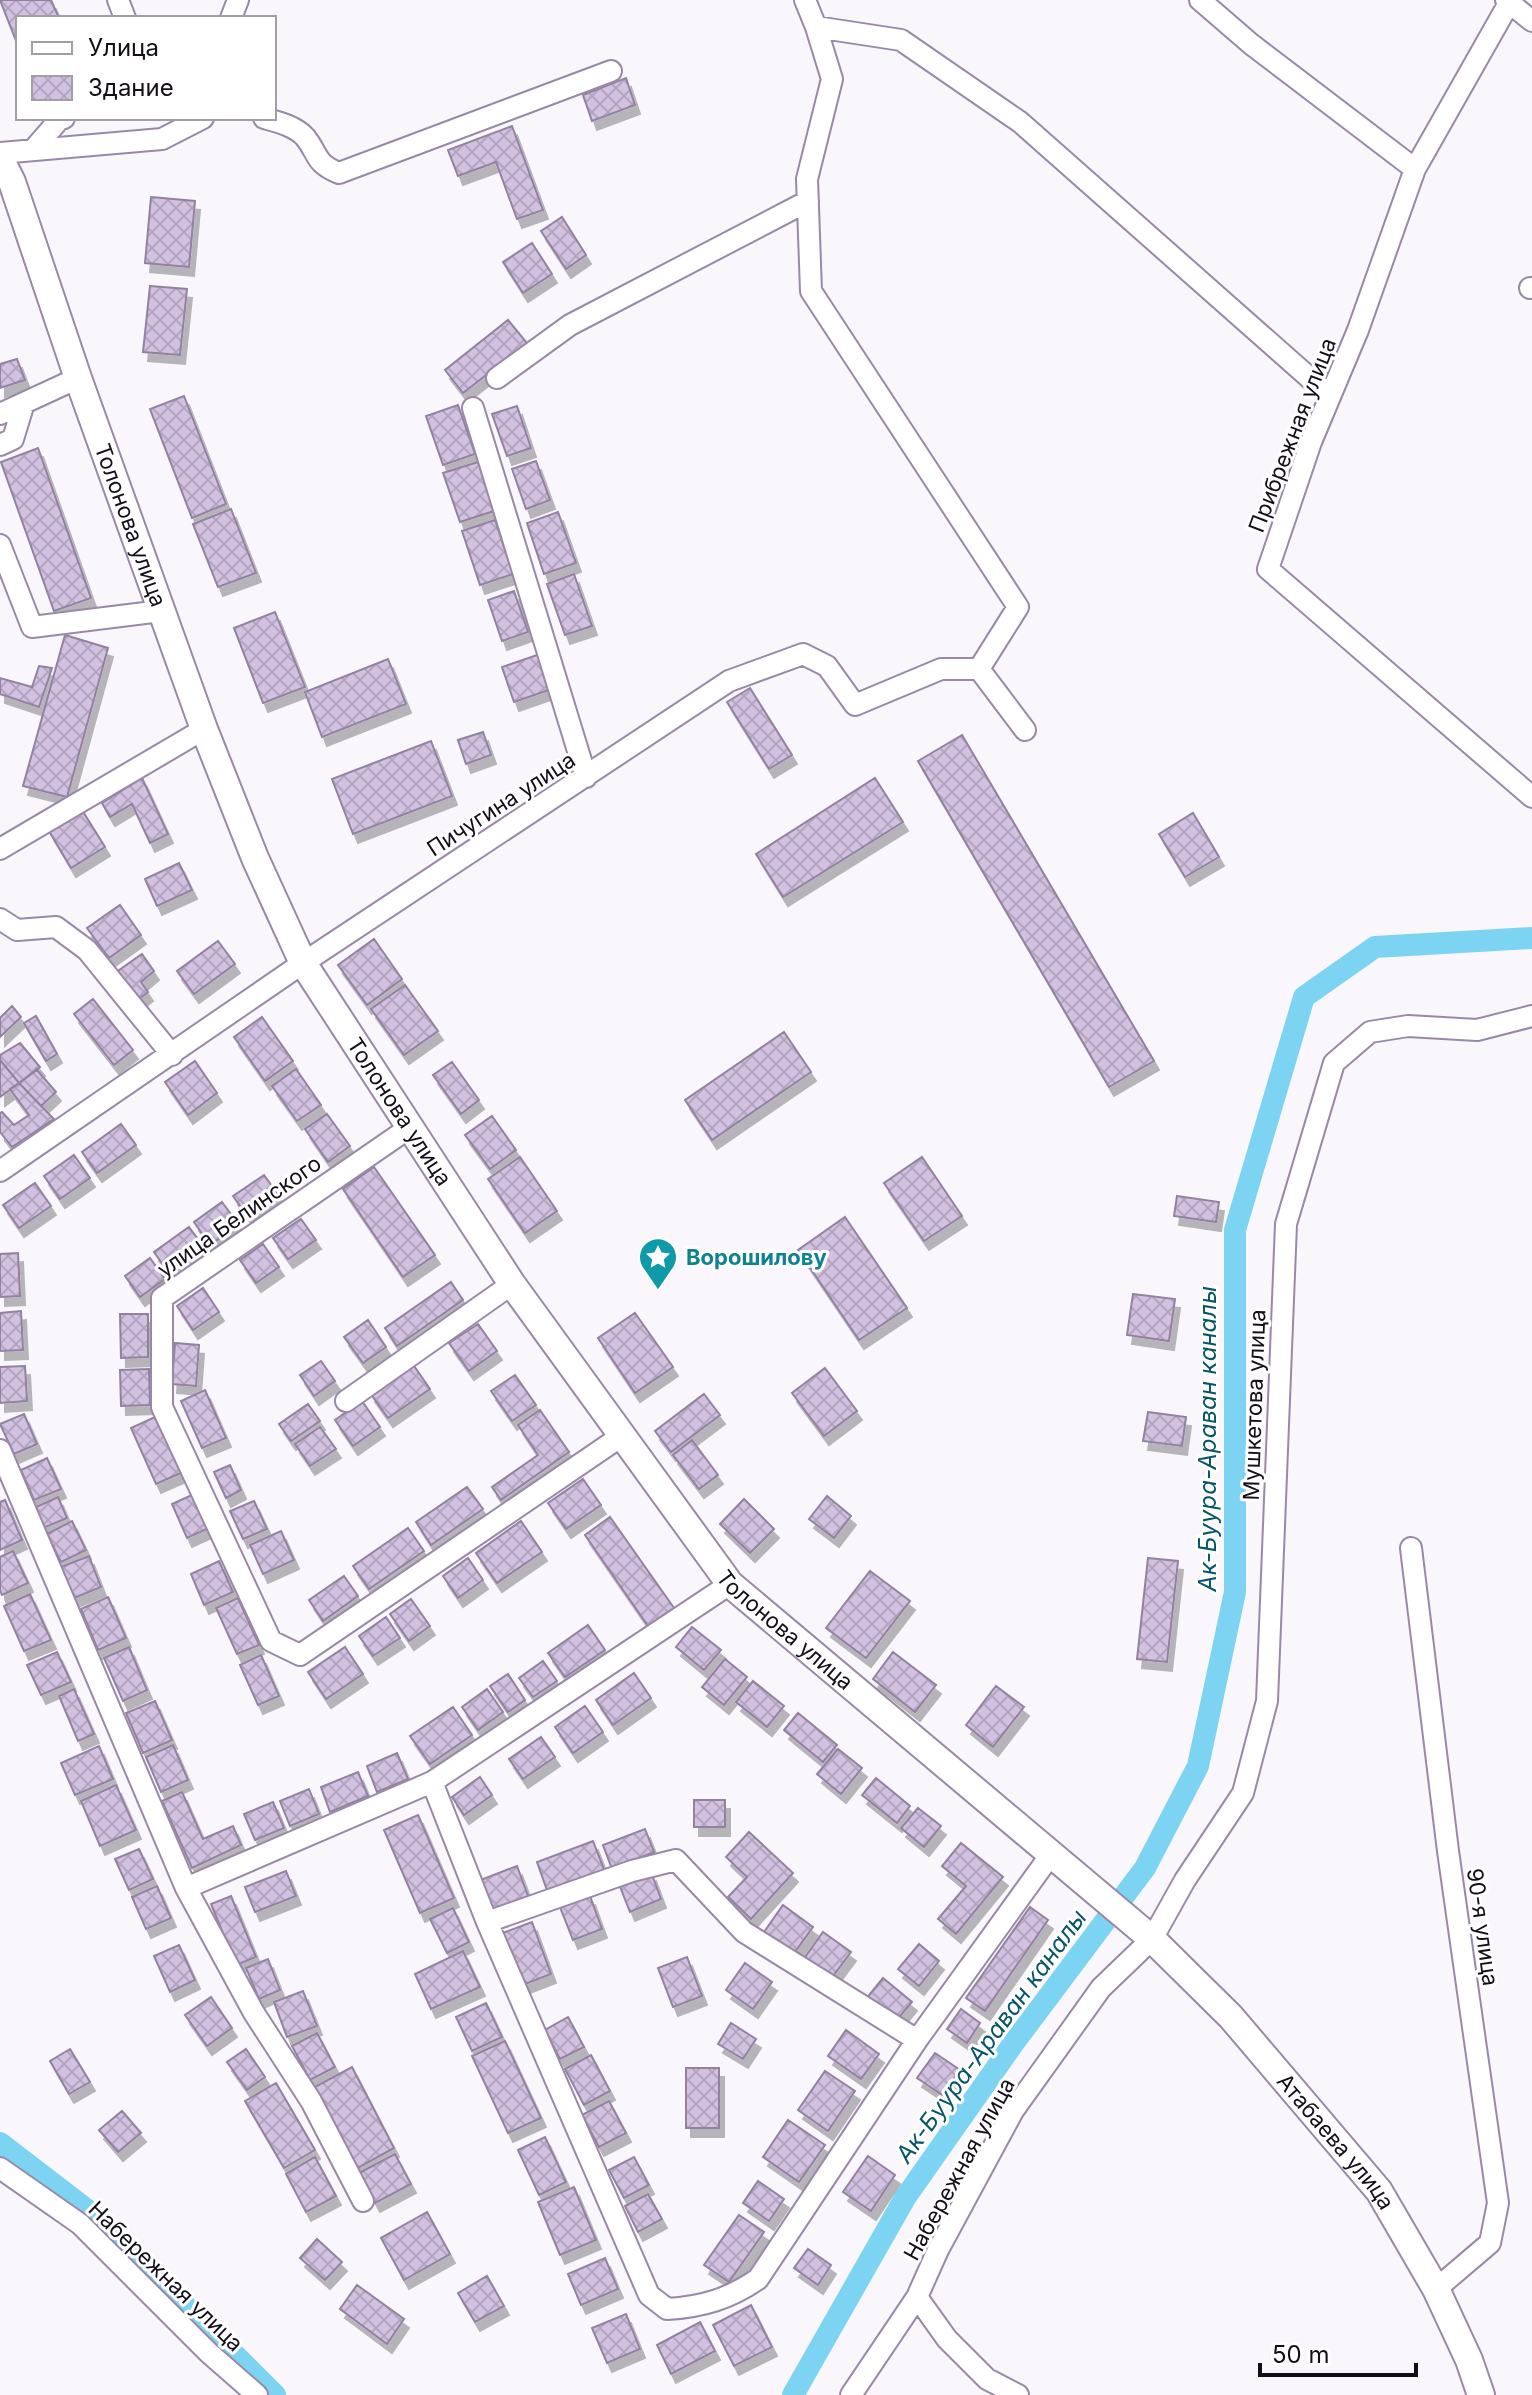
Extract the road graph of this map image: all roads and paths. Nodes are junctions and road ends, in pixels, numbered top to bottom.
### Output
1 (805, 0) edge
2 (1200, 0) edge
3 (1507, 1) edge
4 (1532, 21) edge
5 (816, 27) junction
6 (611, 71) dead end
7 (59, 120) edge
8 (199, 120) edge
9 (270, 120) edge
10 (33, 150) junction
11 (0, 156) edge
12 (1415, 169) junction
13 (808, 201) junction
14 (78, 378) junction
15 (497, 378) dead end
16 (1330, 396) junction
17 (24, 403) junction
18 (473, 408) dead end
19 (0, 414) edge
20 (0, 445) edge
21 (0, 545) edge
22 (161, 611) junction
23 (979, 669) junction
24 (204, 729) junction
25 (1025, 730) dead end
26 (586, 777) junction
27 (1532, 797) edge
28 (0, 849) edge
29 (0, 919) edge
30 (303, 963) junction
31 (1532, 1016) edge
32 (172, 1055) junction
33 (409, 1128) junction
34 (0, 1171) edge
35 (512, 1284) junction
36 (346, 1401) dead end
37 (620, 1437) junction
38 (0, 1450) edge
39 (1411, 1548) dead end
40 (730, 1584) junction
41 (432, 1782) junction
42 (1052, 1853) junction
43 (1084, 1880) joint
44 (186, 1888) junction
45 (487, 1922) junction
46 (1145, 1933) junction
47 (917, 2040) junction
48 (0, 2168) edge
49 (363, 2201) dead end
50 (1436, 2289) junction
51 (917, 2297) junction
52 (257, 2395) edge
53 (851, 2395) edge
54 (1018, 2395) edge
55 (1481, 2395) edge

1 - 5 street
2 - 12 street
3 - 4 street
3 - 12 street, Прибрежная улица
5 - 13 street
5 - 16 street
6 - 9 street
7 - 10 street
8 - 10 street
10 - 11 street
11 - 14 main road, Толонова улица
12 - 16 street, Прибрежная улица
13 - 15 street
13 - 23 street
14 - 17 street
14 - 22 main road, Толонова улица
16 - 27 street, Прибрежная улица
17 - 19 street
17 - 20 street
18 - 26 street
21 - 22 street
22 - 24 main road, Толонова улица
23 - 25 street
23 - 26 street, Пичугина улица
24 - 28 street
24 - 30 main road, Толонова улица
26 - 30 street, Пичугина улица
29 - 32 street
30 - 32 street, Пичугина улица
30 - 33 main road, Толонова улица
31 - 46 street, Мушкетова улица
32 - 34 street, Пичугина улица
33 - 35 main road, Толонова улица
33 - 37 street, улица Белинского
35 - 36 street
35 - 37 main road, Толонова улица
37 - 40 main road, Толонова улица
38 - 44 street
39 - 50 street, 90-я улица
40 - 41 street
40 - 42 main road, Толонова улица
41 - 44 street
41 - 45 street
42 - 43 main road, Толонова улица
42 - 47 street
43 - 46 main road, Атабаева улица
44 - 49 street
45 - 47 street
45 - 47 street
46 - 50 main road, Атабаева улица
46 - 51 street, Набережная улица
48 - 52 street, Набережная улица
50 - 55 main road, Атабаева улица
51 - 53 street, Набережная улица
51 - 54 street

